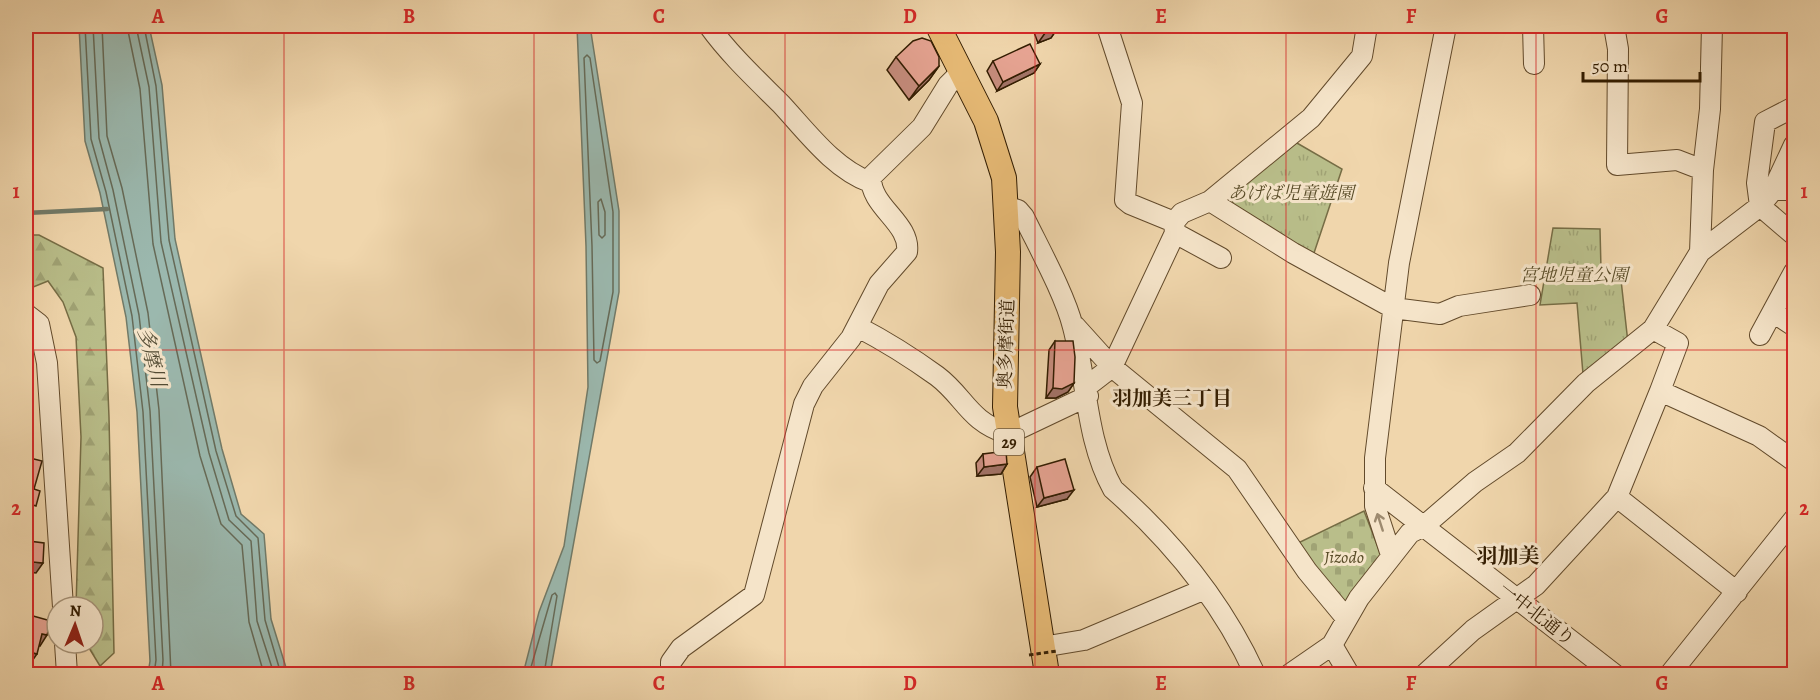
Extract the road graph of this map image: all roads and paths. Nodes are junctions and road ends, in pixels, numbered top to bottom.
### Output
1 (709, 26) edge
2 (938, 26) edge
3 (1107, 26) edge
4 (1367, 26) edge
5 (1446, 26) edge
6 (1533, 26) edge
7 (1614, 26) edge
8 (1712, 26) edge
9 (1534, 64) dead end
10 (962, 71) junction
11 (1794, 107) edge
12 (1794, 145) edge
13 (1702, 170) junction
14 (870, 182) junction
15 (1765, 186) junction
16 (1794, 190) edge
17 (1209, 201) junction
18 (1760, 206) junction
19 (1008, 207) junction
20 (1175, 227) junction
21 (1794, 235) edge
22 (1700, 252) junction
23 (1221, 258) dead end
24 (1794, 272) edge
25 (1530, 295) dead end
26 (1393, 308) junction
27 (1774, 313) junction
28 (26, 314) edge
29 (1073, 324) junction
30 (1794, 326) edge
31 (858, 327) junction
32 (1653, 329) junction
33 (1760, 335) dead end
34 (1112, 367) junction
35 (1660, 391) junction
36 (1087, 392) junction
37 (1008, 434) junction
38 (1794, 461) edge
39 (1374, 488) junction
40 (1617, 497) junction
41 (1794, 519) edge
42 (1424, 526) junction
43 (1391, 555) junction
44 (1205, 589) junction
45 (1737, 592) junction
46 (62, 595) edge
47 (1517, 598) junction
48 (1346, 618) junction
49 (1332, 645) junction
50 (1043, 651) junction
51 (66, 655) edge
52 (68, 675) edge
53 (671, 675) edge
54 (1047, 675) edge
55 (1255, 675) edge
56 (1290, 675) edge
57 (1349, 675) edge
58 (1425, 675) edge
59 (1614, 675) edge
60 (1670, 675) edge

1 - 14 street
2 - 10 main road, 奥多摩街道 / 29
3 - 20 street
4 - 17 street
5 - 26 street
6 - 9 street
7 - 13 street
8 - 13 street
10 - 14 street
10 - 19 main road, 奥多摩街道 / 29
11 - 15 street
12 - 15 street
13 - 22 street
14 - 31 street
15 - 16 street
15 - 18 street
17 - 20 street
17 - 26 street
18 - 21 street
18 - 22 street
19 - 29 street
19 - 37 main road, 奥多摩街道 / 29
20 - 23 street
20 - 34 street
22 - 32 street
24 - 27 street
25 - 26 street
26 - 39 street
27 - 30 street
27 - 33 street
28 - 46 street
29 - 34 street
29 - 36 street
31 - 37 street
31 - 53 street
32 - 35 street
32 - 42 street
34 - 36 street
34 - 48 street
35 - 38 street
35 - 40 street
36 - 37 street
36 - 44 street
37 - 50 main road, 奥多摩街道 / 29
39 - 42 street, 一中北通り
43 -> 39 street
40 - 45 street
40 - 47 street
41 - 45 street
42 - 43 street
42 - 47 street, 一中北通り
43 - 48 street
44 - 50 street
44 - 55 street
45 - 60 street
47 - 58 street
47 - 59 street, 一中北通り
48 - 49 street
49 - 56 street
49 - 57 street
50 - 54 main road, 奥多摩街道 / 29
51 - 52 street

